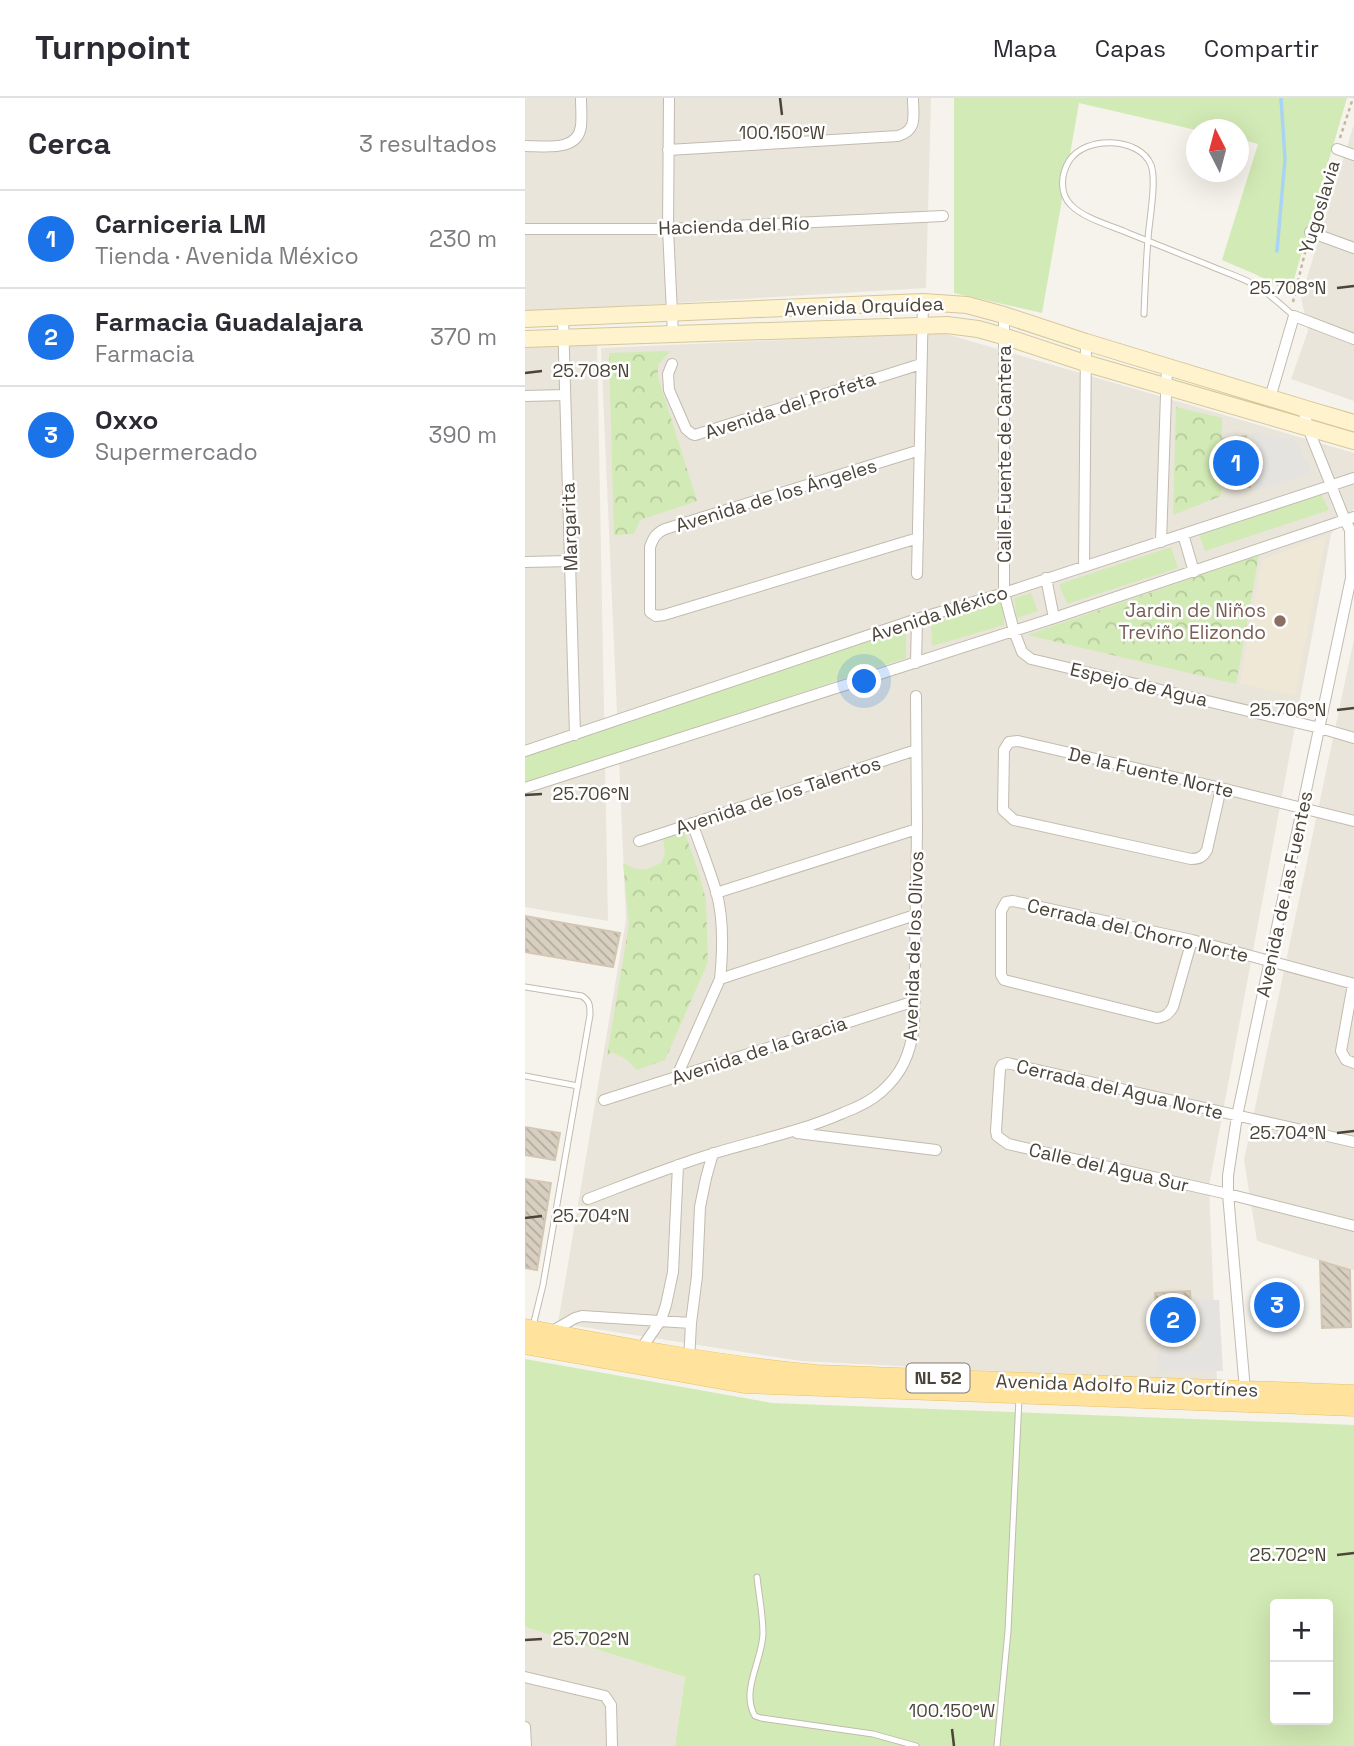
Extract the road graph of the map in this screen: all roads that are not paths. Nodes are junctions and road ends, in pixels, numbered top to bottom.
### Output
1 (581, 98) edge
2 (669, 98) edge
3 (913, 98) edge
4 (525, 146) edge
5 (1337, 149) road end
6 (668, 150) junction
7 (1354, 155) edge
8 (943, 216) dead end
9 (525, 229) edge
10 (668, 229) junction
11 (1310, 232) road end
12 (1148, 241) junction
13 (1354, 248) edge
14 (923, 302) junction
15 (671, 313) junction
16 (1144, 314) dead end
17 (1005, 315) junction
18 (1294, 316) junction
19 (563, 318) junction
20 (525, 319) edge
21 (921, 325) junction
22 (673, 335) junction
23 (1003, 336) junction
24 (563, 338) junction
25 (1354, 339) edge
26 (525, 340) edge
27 (1086, 342) junction
28 (1084, 363) junction
29 (921, 364) junction
30 (672, 365) dead end
31 (1167, 366) junction
32 (1166, 387) junction
33 (565, 395) junction
34 (525, 396) edge
35 (1270, 398) junction
36 (1303, 408) junction
37 (1354, 422) edge
38 (1308, 428) junction
39 (1354, 441) edge
40 (919, 450) junction
41 (1354, 478) edge
42 (1331, 485) junction
43 (1351, 525) edge
44 (1184, 534) junction
45 (918, 538) junction
46 (1161, 542) junction
47 (570, 561) junction
48 (525, 562) edge
49 (1084, 566) junction
50 (1194, 572) junction
51 (917, 574) dead end
52 (1046, 579) junction
53 (1004, 593) junction
54 (1054, 618) junction
55 (917, 619) junction
56 (1014, 631) junction
57 (916, 663) junction
58 (916, 696) dead end
59 (1320, 728) junction
60 (575, 735) junction
61 (1354, 738) edge
62 (916, 750) junction
63 (525, 751) edge
64 (525, 788) edge
65 (1221, 788) junction
66 (1302, 808) junction
67 (1354, 821) edge
68 (692, 823) junction
69 (917, 829) junction
70 (639, 841) dead end
71 (716, 893) junction
72 (915, 915) junction
73 (1192, 940) junction
74 (1270, 960) junction
75 (720, 979) junction
76 (1353, 984) edge
77 (525, 987) edge
78 (915, 1001) junction
79 (1353, 1063) edge
80 (525, 1076) edge
81 (677, 1076) junction
82 (578, 1086) junction
83 (604, 1100) dead end
84 (1237, 1116) junction
85 (996, 1131) joint
86 (790, 1133) junction
87 (1354, 1142) edge
88 (936, 1150) dead end
89 (713, 1153) junction
90 (678, 1165) junction
91 (1228, 1194) junction
92 (588, 1199) dead end
93 (1354, 1226) edge
94 (661, 1321) junction
95 (691, 1324) junction
96 (533, 1334) edge
97 (646, 1359) junction
98 (689, 1359) junction
99 (1020, 1387) junction
100 (1354, 1394) edge
101 (1245, 1397) junction
102 (1354, 1407) edge
103 (757, 1577) dead end
104 (525, 1677) edge
105 (525, 1727) edge
106 (526, 1746) edge
107 (612, 1746) edge
108 (916, 1746) edge
109 (997, 1746) edge

1 - 4 street
2 - 6 street
3 - 6 street
5 - 7 street
6 - 10 street
8 - 10 street, Hacienda del Río
9 - 10 street, Hacienda del Río
10 - 15 street
11 - 13 street
12 - 12 lane
12 - 16 lane
12 - 18 lane
14 - 15 street, Avenida Orquídea
14 - 17 street, Avenida Orquídea
14 - 21 street
15 - 19 street, Avenida Orquídea
15 - 22 street
17 - 23 street, Calle Fuente de Cantera
17 - 27 street, Avenida Orquídea
18 - 25 street
18 - 35 street
19 - 20 street, Avenida Orquídea
19 - 24 street, Margarita
21 - 22 street, Avenida Orquídea
21 - 23 street, Avenida Orquídea
21 - 29 street
22 - 24 street, Avenida Orquídea
23 - 28 street, Avenida Orquídea
23 - 53 street, Calle Fuente de Cantera
24 - 26 street, Avenida Orquídea
24 - 33 street, Margarita
27 - 28 street
27 - 31 street, Avenida Orquídea
28 - 32 street, Avenida Orquídea
28 - 49 street
29 - 30 street, Avenida del Profeta
29 - 40 street
31 - 32 street
31 - 35 street, Avenida Orquídea
32 - 38 street, Avenida Orquídea
32 - 46 street
33 - 34 street
33 - 47 street, Margarita
35 - 36 street, Avenida Orquídea
36 - 37 street, Avenida Orquídea
36 - 38 street, Avenida de las Fuentes
38 - 39 street, Avenida Orquídea
38 - 42 street, Avenida de las Fuentes
40 - 45 street
40 - 45 street, Avenida de los Ángeles
41 - 42 street, Avenida México
42 - 43 street, Avenida de las Fuentes
42 - 44 street, Avenida México
43 - 50 street, Avenida México
43 - 59 street, Avenida de las Fuentes
44 - 46 street, Avenida México
44 - 50 street
45 - 51 street
46 - 49 street, Avenida México
47 - 48 street
47 - 60 street, Margarita
49 - 52 street, Avenida México
50 - 54 street, Avenida México
52 - 53 street, Avenida México
52 - 54 street
53 - 55 street, Avenida México
53 - 56 street, Calle Fuente de Cantera
54 - 56 street, Avenida México
55 - 57 street
55 - 60 street, Avenida México
56 - 57 street, Avenida México
56 - 59 street, Espejo de Agua
57 - 64 street, Avenida México
58 - 62 street, Avenida de los Olivos
59 - 61 street, Espejo de Agua
59 - 66 street, Avenida de las Fuentes
60 - 63 street, Avenida México
62 - 68 street, Avenida de los Talentos
62 - 69 street, Avenida de los Olivos
65 - 65 street, De la Fuente Norte
65 - 66 street, De la Fuente Norte
66 - 67 street, De la Fuente Norte
66 - 74 street, Avenida de las Fuentes
68 - 70 street, Avenida de los Talentos
68 - 71 street
69 - 71 street
69 - 72 street, Avenida de los Olivos
71 - 75 street
72 - 75 street
72 - 78 street, Avenida de los Olivos
73 - 73 street, Cerrada del Chorro Norte
73 - 74 street, Cerrada del Chorro Norte
74 - 76 street, Cerrada del Chorro Norte
74 - 84 street, Avenida de las Fuentes
75 - 81 street
76 - 79 street
77 - 82 lane
78 - 81 street, Avenida de la Gracia
78 - 86 street, Avenida de los Olivos
80 - 82 lane
81 - 83 street, Avenida de la Gracia
82 - 96 lane
84 - 85 street, Cerrada del Agua Norte
84 - 87 street, Cerrada del Agua Norte
84 - 91 street, Avenida de las Fuentes
85 - 91 street, Calle del Agua Sur
86 - 88 street
86 - 89 street, Avenida de los Olivos
89 - 90 street, Avenida de los Olivos
89 - 95 street
90 - 92 street, Avenida de los Olivos
90 - 94 street
91 - 93 street, Calle del Agua Sur
91 - 101 street, Avenida de las Fuentes
94 - 95 street
94 - 96 street
94 - 97 street
95 - 98 street
96 - 97 main road, Avenida Adolfo Ruiz Cortínes / NL 52
96 - 97 main road
97 - 98 main road, Avenida Adolfo Ruiz Cortínes / NL 52
97 - 99 main road
98 - 99 main road, Avenida Adolfo Ruiz Cortínes / NL 52
99 - 101 main road, Avenida Adolfo Ruiz Cortínes / NL 52
99 - 109 lane
100 - 101 main road, Avenida Adolfo Ruiz Cortínes / NL 52
101 - 102 main road
103 - 108 lane
104 - 107 street
105 - 106 street

